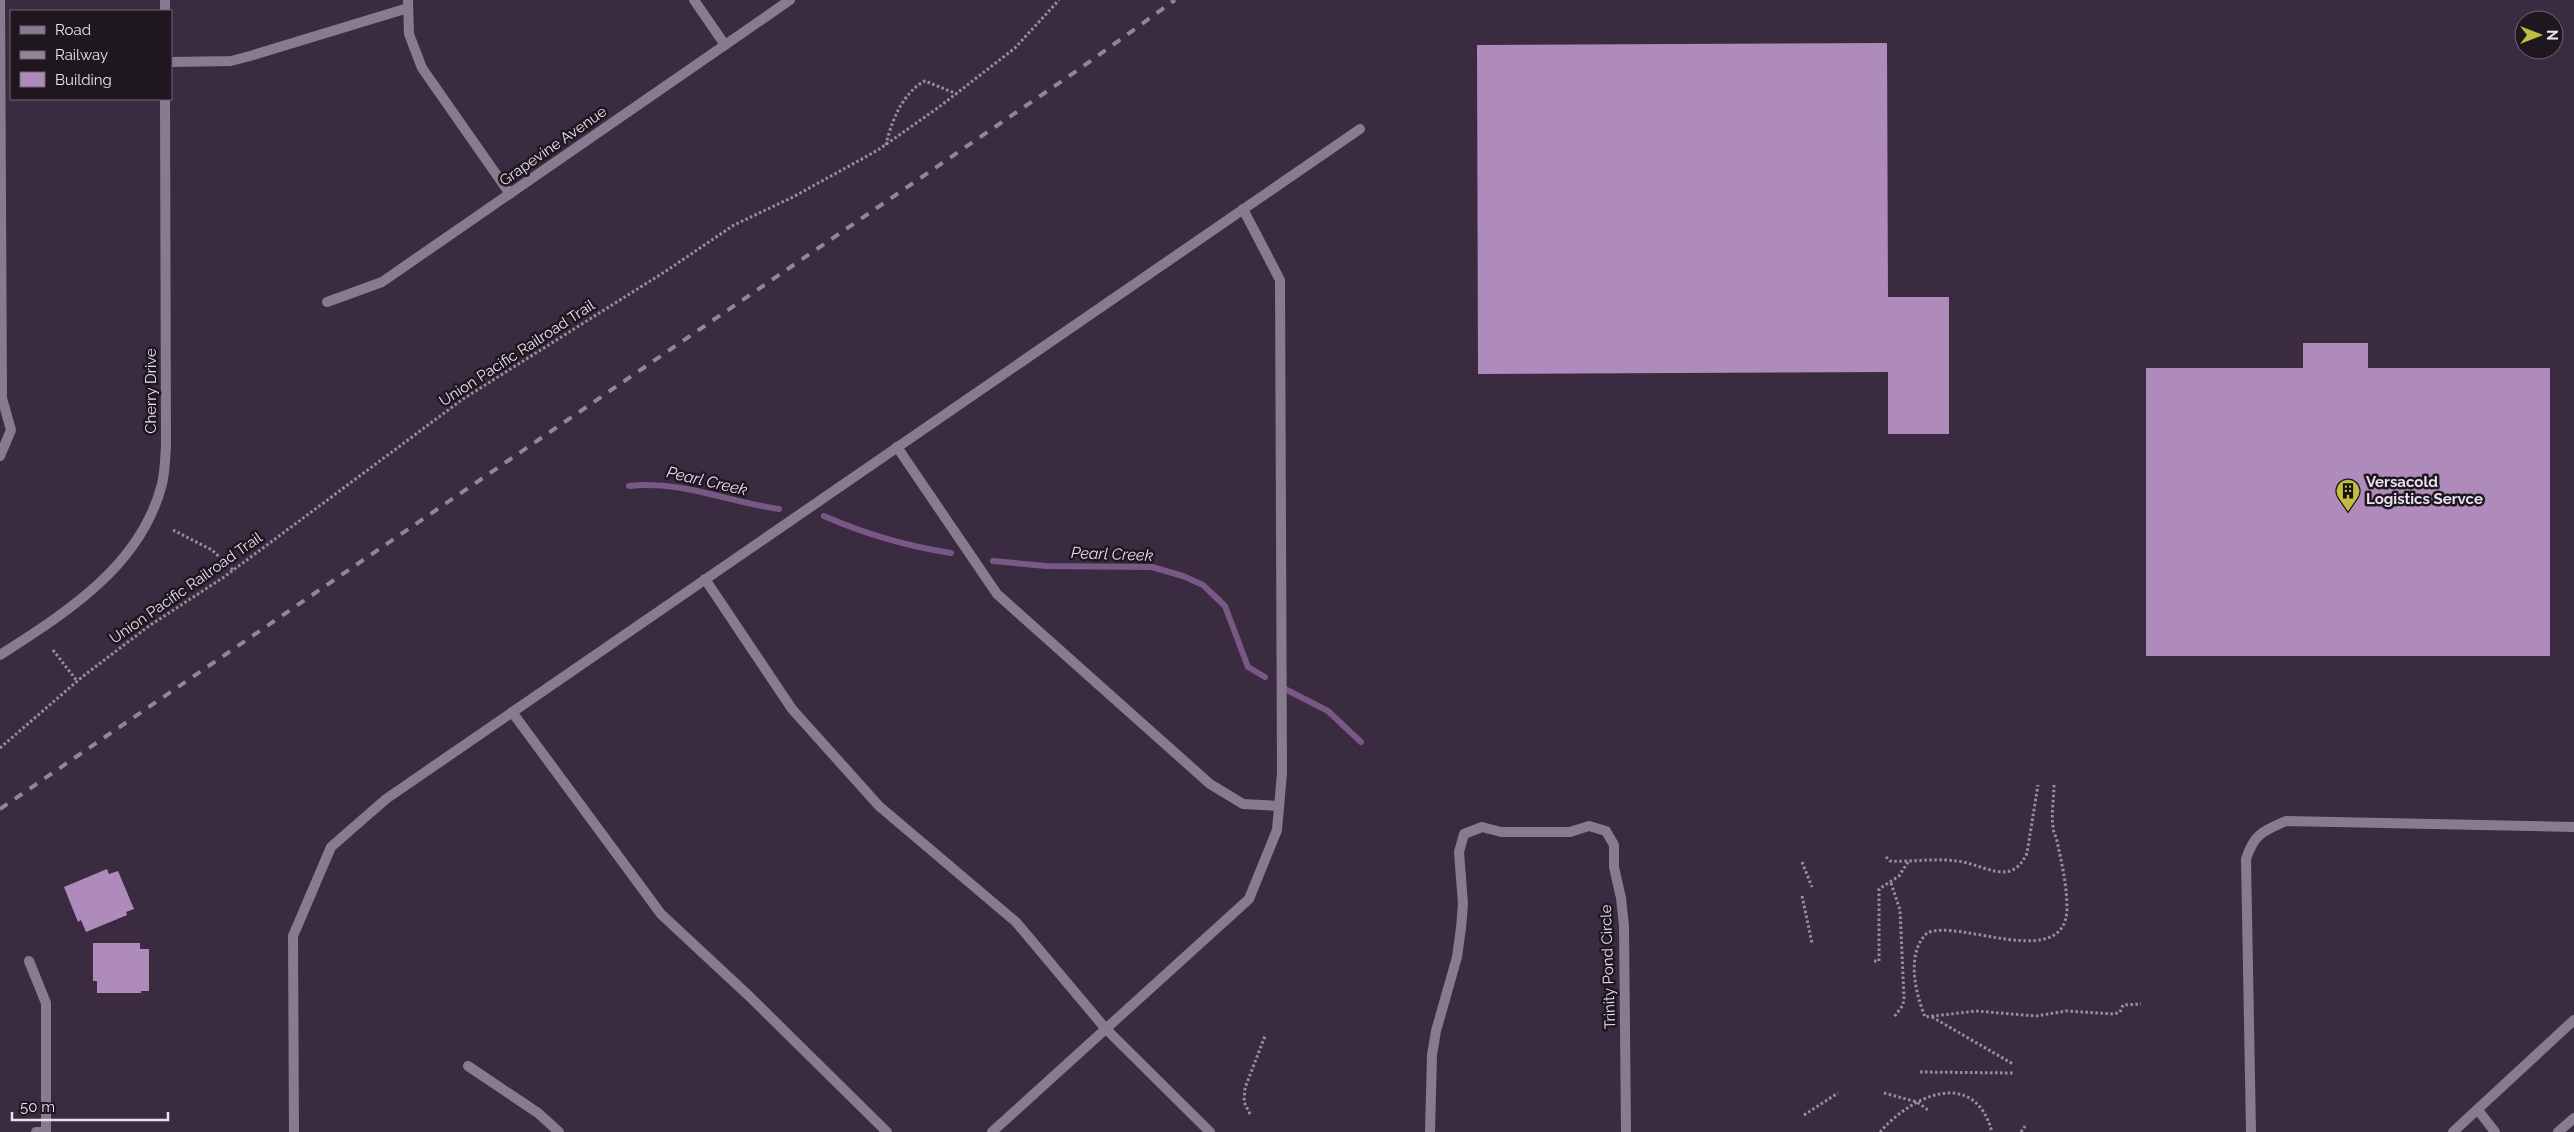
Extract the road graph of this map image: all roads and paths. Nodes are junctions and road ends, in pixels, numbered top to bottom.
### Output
1 (0, 0) edge
2 (694, 0) edge
3 (790, 0) edge
4 (1059, 0) edge
5 (408, 4) edge
6 (725, 45) junction
7 (172, 62) edge
8 (957, 94) junction
9 (165, 100) edge
10 (1360, 129) dead end
11 (886, 145) junction
12 (510, 194) junction
13 (1243, 210) junction
14 (327, 302) dead end
15 (897, 447) junction
16 (0, 456) edge
17 (173, 530) dead end
18 (233, 570) junction
19 (705, 579) junction
20 (53, 650) dead end
21 (0, 655) edge
22 (77, 681) junction
23 (512, 712) junction
24 (0, 748) edge
25 (2038, 785) dead end
26 (2054, 785) dead end
27 (1279, 806) junction
28 (2574, 828) edge
29 (1886, 857) dead end
30 (1802, 862) dead end
31 (1908, 862) junction
32 (1891, 883) junction
33 (1812, 887) dead end
34 (1802, 896) dead end
35 (1812, 943) dead end
36 (29, 961) dead end
37 (1874, 961) dead end
38 (2141, 1004) dead end
39 (1932, 1016) junction
40 (1894, 1017) dead end
41 (2574, 1020) edge
42 (1105, 1028) junction
43 (1265, 1036) dead end
44 (2013, 1064) dead end
45 (468, 1066) dead end
46 (1920, 1072) dead end
47 (2013, 1073) dead end
48 (1838, 1093) dead end
49 (1884, 1093) dead end
50 (1917, 1102) junction
51 (1928, 1110) dead end
52 (2478, 1110) junction
53 (1250, 1114) dead end
54 (1804, 1115) dead end
55 (2574, 1118) edge
56 (2025, 1126) dead end
57 (36, 1132) edge
58 (46, 1132) edge
59 (294, 1132) edge
60 (559, 1132) edge
61 (887, 1132) edge
62 (992, 1132) edge
63 (1210, 1132) edge
64 (1430, 1132) edge
65 (1626, 1132) edge
66 (1880, 1132) edge
67 (1992, 1132) edge
68 (2021, 1132) edge
69 (2251, 1132) edge
70 (2453, 1132) edge
71 (2495, 1132) edge
72 (2558, 1132) edge

1 - 16 street
2 - 6 street
3 - 6 street, Grapevine Avenue
4 - 8 path, Union Pacific Railroad Trail
5 - 7 street
5 - 12 street
6 - 12 street, Grapevine Avenue
8 - 11 path, Union Pacific Railroad Trail
8 - 11 path
9 - 21 street, Cherry Drive
10 - 13 street
11 - 18 path, Union Pacific Railroad Trail
12 - 14 street, Grapevine Avenue
13 - 15 street
13 - 27 street
15 - 19 street
15 - 27 street
17 - 18 path
18 - 22 path, Union Pacific Railroad Trail
19 - 23 street
19 - 42 street
20 - 22 path
22 - 24 path, Union Pacific Railroad Trail
23 - 59 street
23 - 61 street
25 - 31 path
26 - 39 path
27 - 42 street
28 - 69 street
29 - 31 path
30 - 33 path
31 - 32 path
32 - 37 path
32 - 40 path
34 - 35 path
36 - 58 street
38 - 39 path
39 - 44 path
41 - 52 street
42 - 62 street
42 - 63 street
43 - 53 path
45 - 60 street
46 - 47 path
48 - 54 path
49 - 50 path
50 - 51 path
50 - 66 path
50 - 67 path
52 - 70 street
52 - 71 street
55 - 72 street
56 - 68 path
57 - 58 street
64 - 65 street, Trinity Pond Circle

